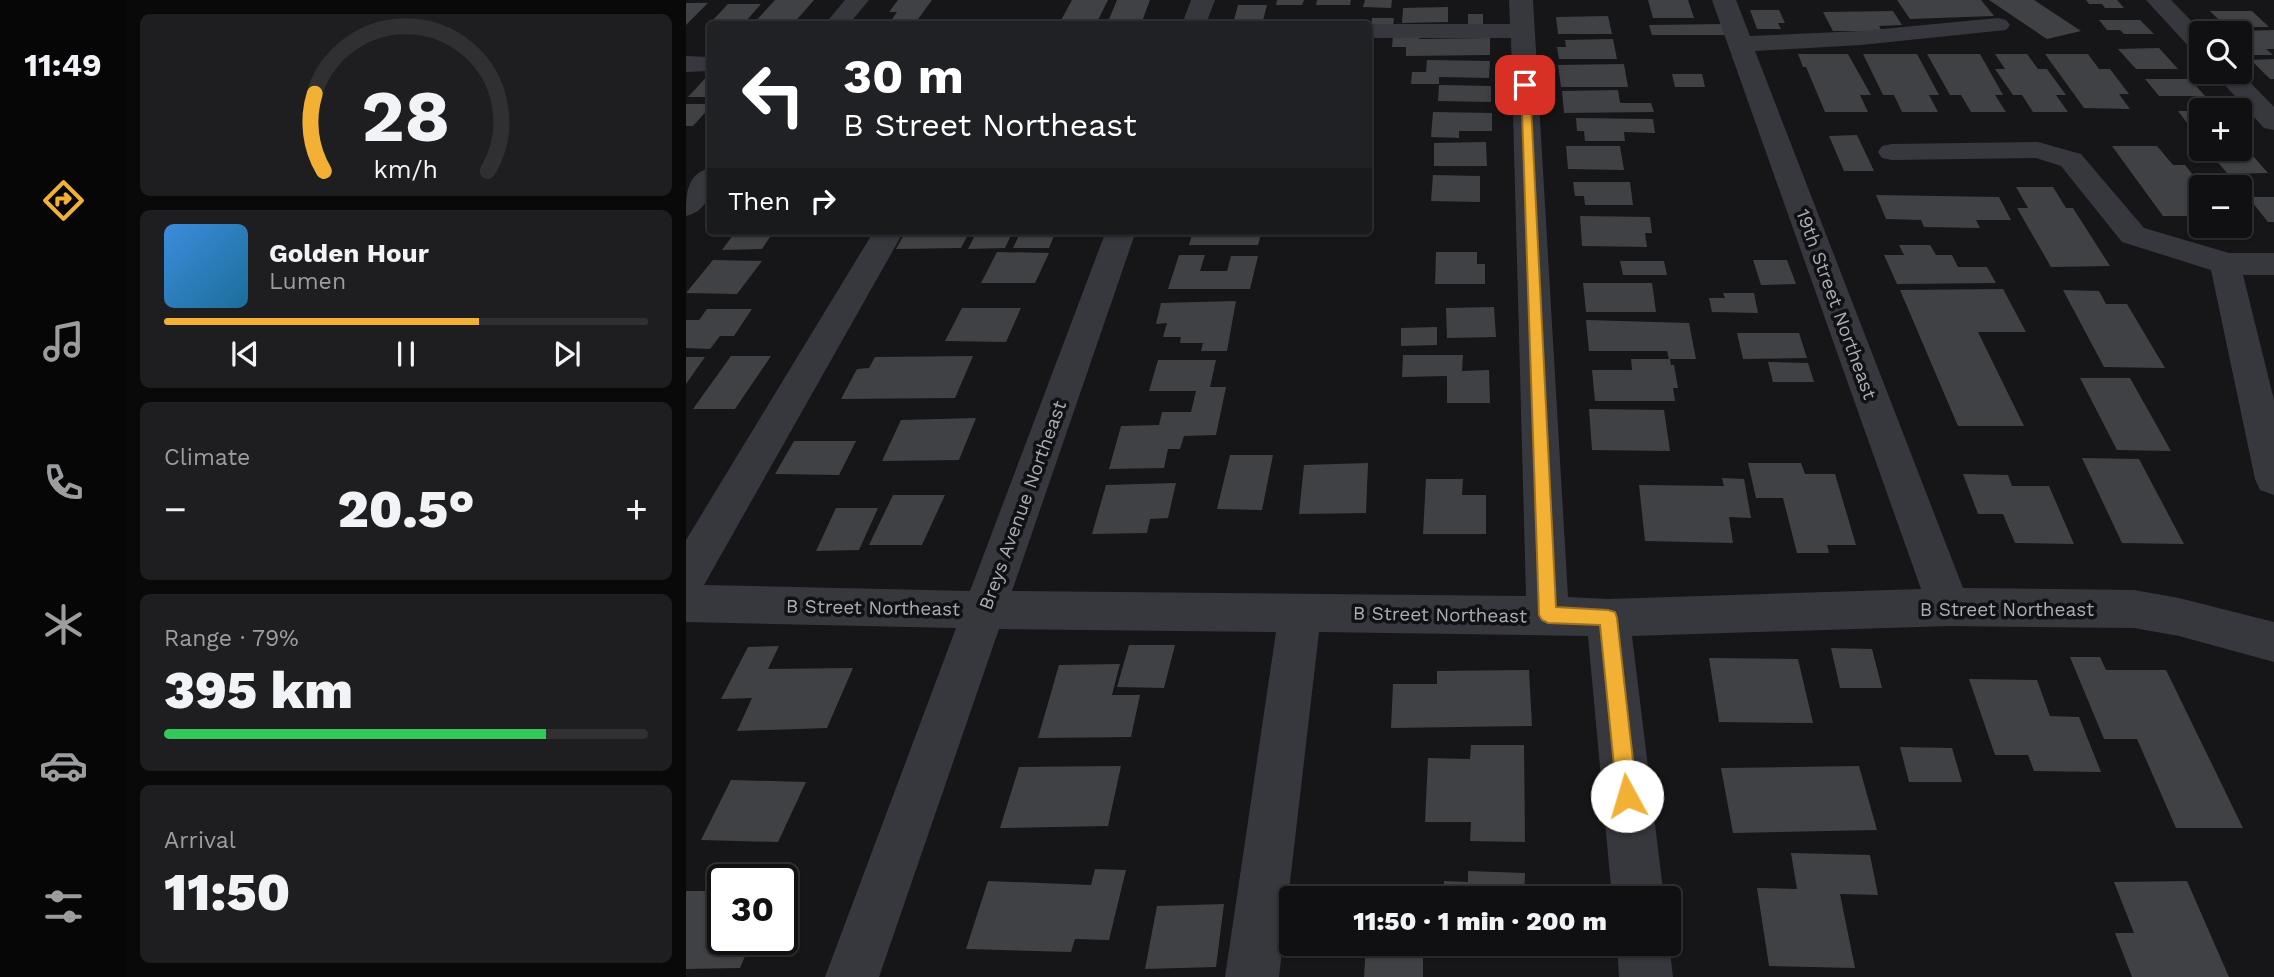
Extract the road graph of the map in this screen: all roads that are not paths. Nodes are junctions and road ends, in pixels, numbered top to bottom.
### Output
1 (857, 0) edge
2 (1203, 0) edge
3 (1724, 0) edge
4 (2158, 0) edge
5 (1522, 16) edge
6 (840, 21) edge
7 (1195, 21) edge
8 (1998, 25) dead end
9 (1372, 31) edge
10 (2189, 32) edge
11 (1741, 44) junction
12 (686, 64) edge
13 (707, 64) edge
14 (2238, 84) edge
15 (2274, 122) edge
16 (1892, 152) dead end
17 (686, 163) edge
18 (707, 163) edge
19 (707, 181) edge
20 (686, 207) edge
21 (887, 235) edge
22 (1120, 235) edge
23 (2228, 264) junction
24 (2274, 264) edge
25 (2274, 479) edge
26 (686, 577) edge
27 (686, 603) edge
28 (1949, 607) junction
29 (985, 610) junction
30 (1300, 612) junction
31 (1548, 615) junction
32 (1608, 618) junction
33 (2274, 642) edge
34 (1637, 886) edge
35 (1644, 956) edge
36 (852, 977) edge
37 (1252, 977) edge
38 (1646, 977) edge

1 - 6 street
2 - 7 street
3 - 11 street, 19th Street Northeast
4 - 10 street
5 - 9 street
5 - 31 street
8 - 11 street
11 - 28 street, 19th Street Northeast
12 - 13 street
14 - 15 street
16 - 23 street
17 - 18 street
19 - 20 street
21 - 26 street
22 - 29 street, Breys Avenue Northeast
23 - 24 street
23 - 25 street
27 - 29 street, B Street Northeast
28 - 32 street, B Street Northeast
28 - 33 street, B Street Northeast
29 - 30 street, B Street Northeast
29 - 36 street, Breys Avenue Northeast
30 - 31 street, B Street Northeast
30 - 37 street
31 - 32 street, B Street Northeast
32 - 34 street
35 - 38 street

